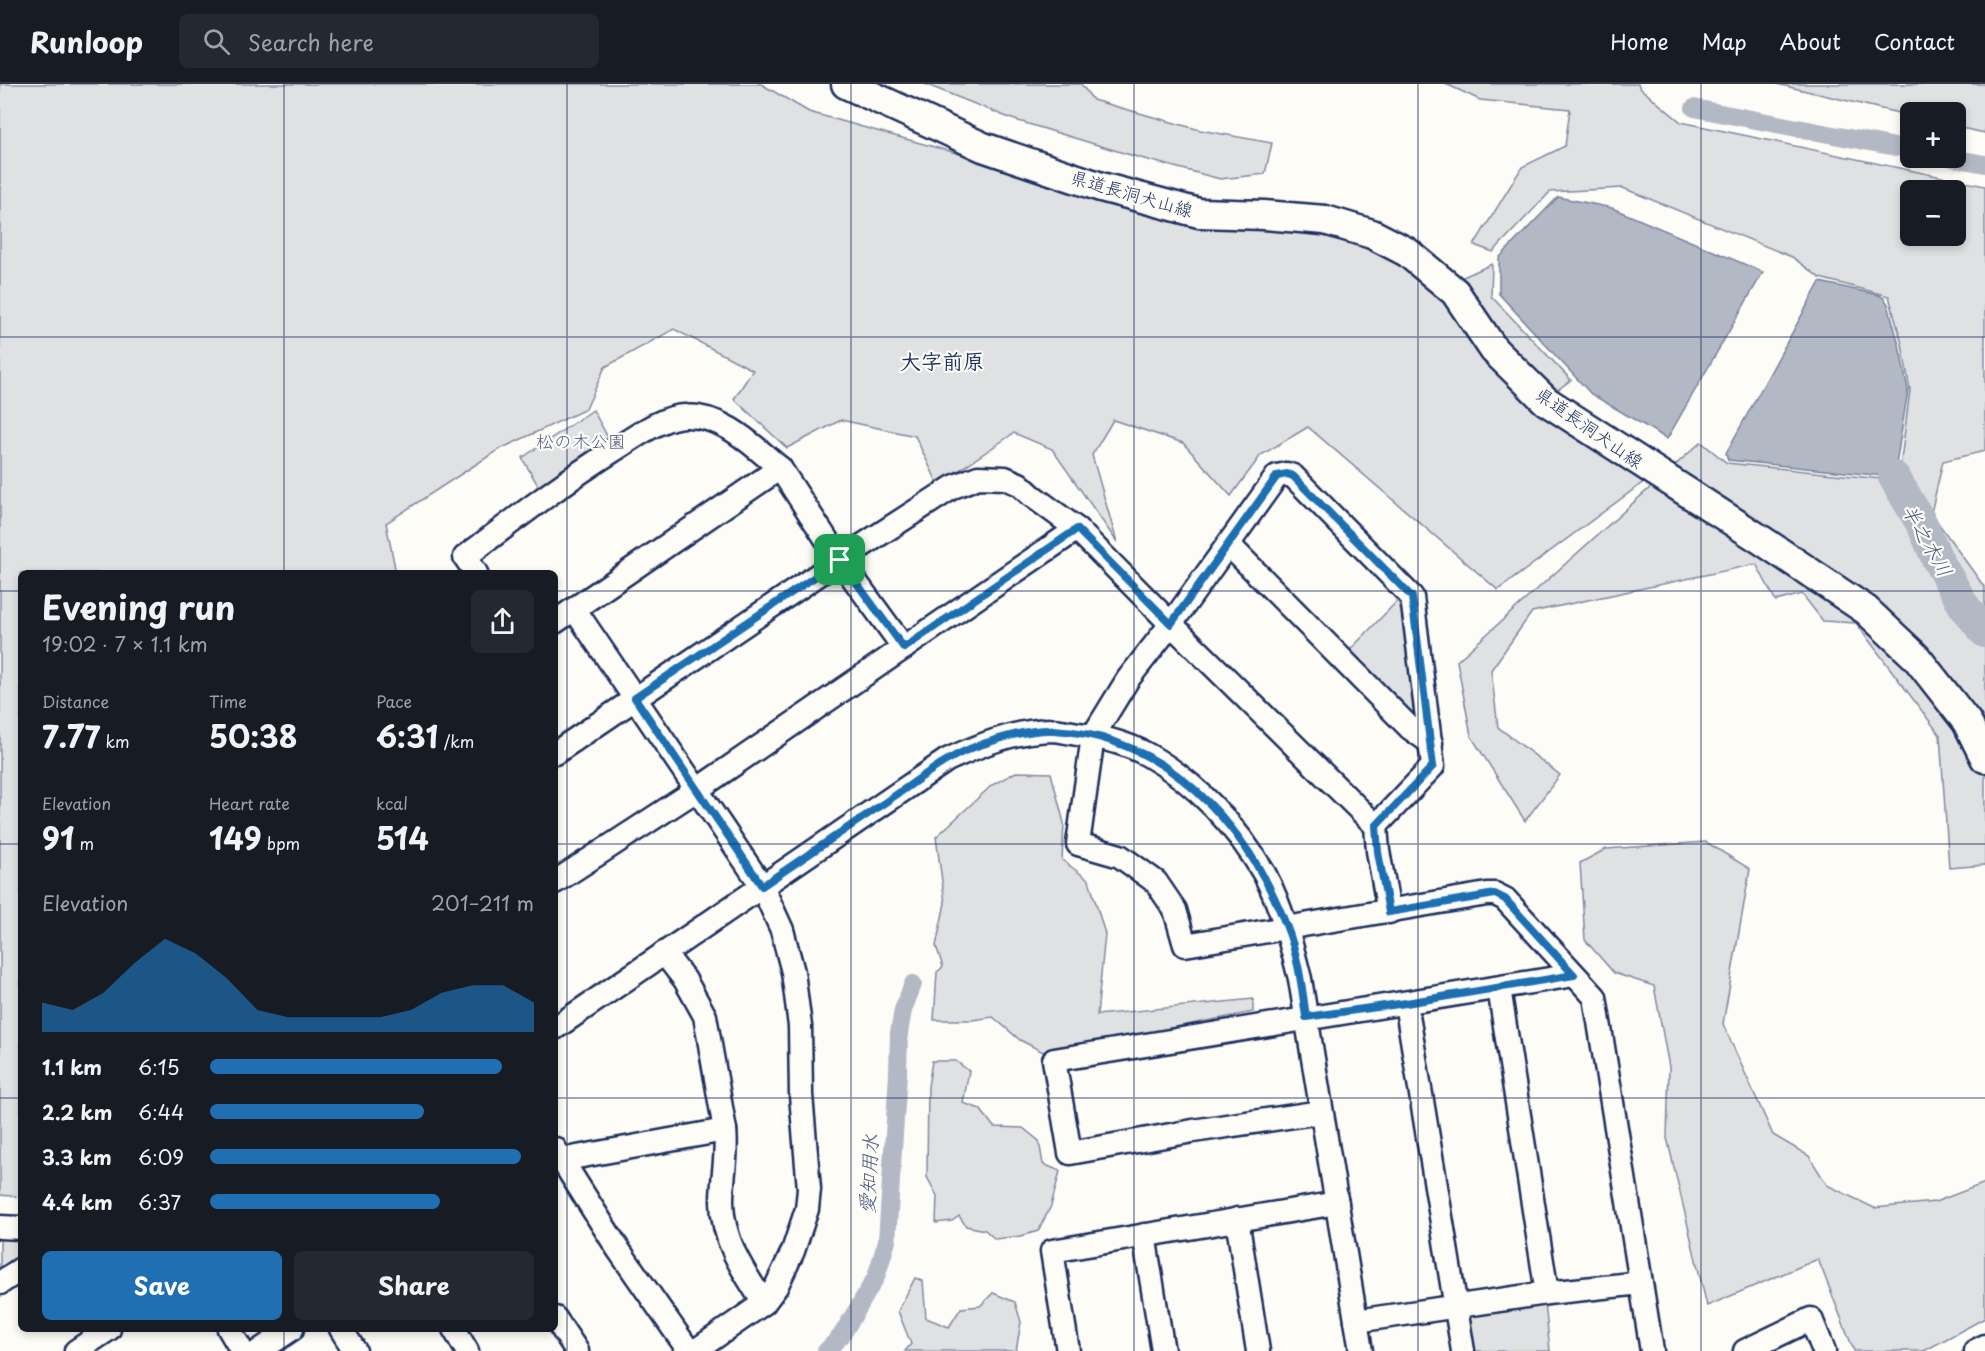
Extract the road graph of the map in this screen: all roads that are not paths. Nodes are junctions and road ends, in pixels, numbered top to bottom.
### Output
1 (846, 84) edge
2 (780, 468) junction
3 (1077, 529) junction
4 (1229, 545) junction
5 (840, 560) junction
6 (474, 570) edge
7 (575, 610) junction
8 (558, 620) edge
9 (1171, 624) junction
10 (904, 648) junction
11 (635, 698) junction
12 (1093, 736) junction
13 (1431, 744) junction
14 (558, 751) edge
15 (1985, 758) edge
16 (698, 789) junction
17 (1376, 826) junction
18 (558, 880) edge
19 (762, 886) junction
20 (1389, 912) junction
21 (1287, 927) junction
22 (664, 953) junction
23 (1574, 975) junction
24 (1498, 988) junction
25 (1406, 1003) junction
26 (1306, 1017) junction
27 (558, 1026) edge
28 (1321, 1112) junction
29 (726, 1130) junction
30 (558, 1156) edge
31 (558, 1158) edge
32 (1337, 1203) junction
33 (1237, 1219) junction
34 (0, 1227) edge
35 (18, 1228) edge
36 (1144, 1235) junction
37 (18, 1271) edge
38 (0, 1283) edge
39 (1641, 1283) junction
40 (1547, 1293) junction
41 (764, 1303) junction
42 (1455, 1307) junction
43 (1356, 1321) junction
44 (558, 1322) edge
45 (104, 1332) edge
46 (231, 1332) edge
47 (288, 1332) edge
48 (343, 1332) edge
49 (456, 1332) edge
50 (1985, 1346) edge
51 (76, 1351) edge
52 (242, 1351) edge
53 (259, 1351) edge
54 (355, 1351) edge
55 (467, 1351) edge
56 (577, 1351) edge
57 (689, 1351) edge
58 (695, 1351) edge
59 (1068, 1351) edge
60 (1163, 1351) edge
61 (1258, 1351) edge
62 (1361, 1351) edge
63 (1462, 1351) edge
64 (1652, 1351) edge
65 (1744, 1351) edge
66 (1824, 1351) edge
67 (1975, 1351) edge

1 - 15 main road, 県道長洞犬山線
2 - 5 street
2 - 6 street
2 - 7 street
3 - 5 street
3 - 9 street
3 - 10 street
4 - 9 street
4 - 13 street
4 - 13 street
5 - 10 street
5 - 11 street
7 - 8 street
7 - 11 street
9 - 12 street
9 - 17 street
10 - 16 street
11 - 14 street
11 - 16 street
12 - 19 street
12 - 21 street
12 - 21 street
13 - 17 street
16 - 18 street
16 - 19 street
17 - 20 street
19 - 22 street
19 - 41 street
20 - 21 street
20 - 23 street
21 - 26 street
22 - 27 street
22 - 29 street
23 - 24 street
23 - 39 street
24 - 25 street
24 - 40 street
25 - 26 street
25 - 42 street
26 - 28 street
26 - 28 street
28 - 32 street
29 - 30 street
29 - 41 street
31 - 57 street
32 - 33 street
32 - 43 street
33 - 36 street
33 - 61 street
34 - 35 street
36 - 59 street
36 - 60 street
37 - 38 street
39 - 40 street
39 - 64 street
40 - 42 street
41 - 58 street
42 - 43 street
42 - 63 street
43 - 62 street
44 - 56 street
45 - 51 street
46 - 52 street
47 - 53 street
48 - 54 street
49 - 55 street
50 - 67 street
65 - 66 street

